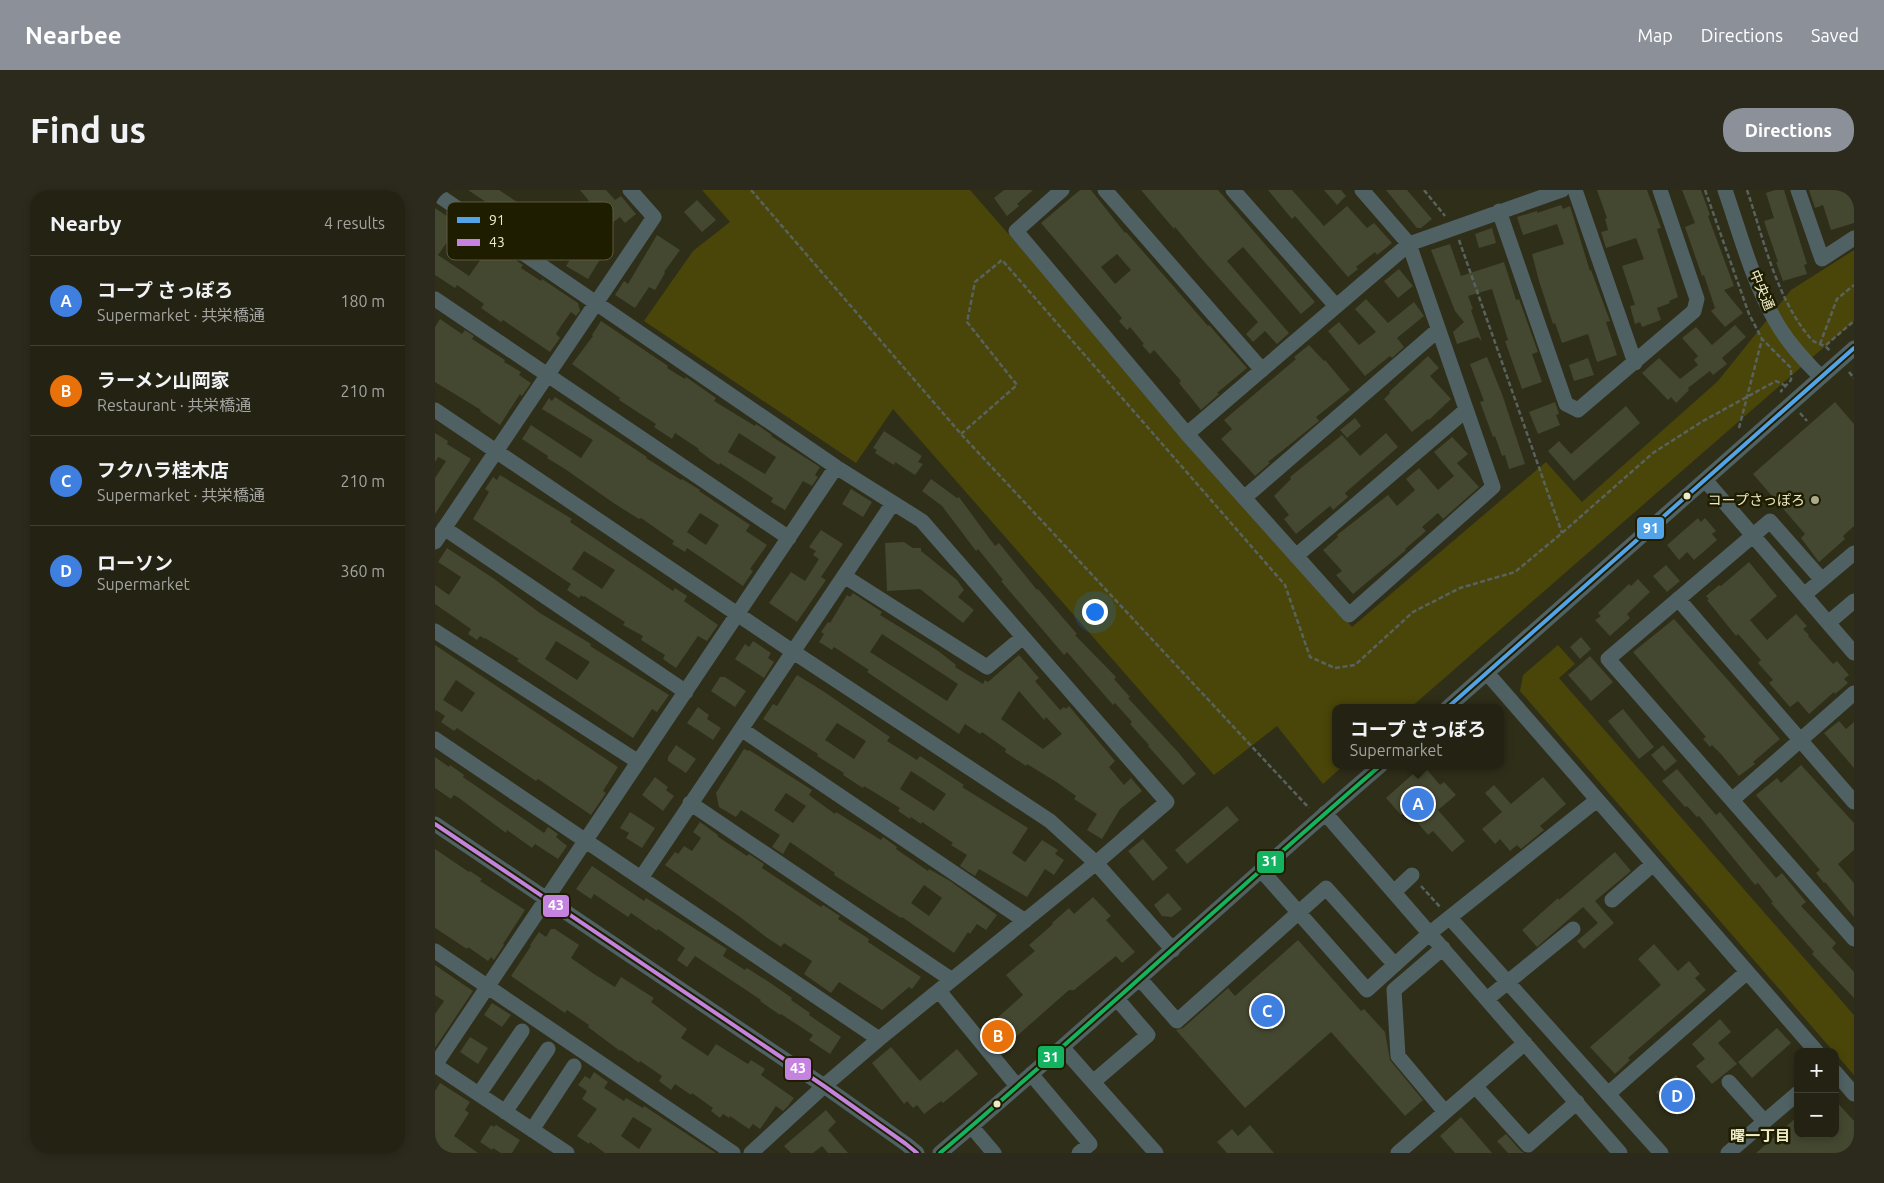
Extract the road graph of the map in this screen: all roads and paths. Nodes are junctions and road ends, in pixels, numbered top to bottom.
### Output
1 (631, 190) edge
2 (751, 190) edge
3 (1062, 190) edge
4 (1105, 190) edge
5 (1233, 190) edge
6 (1362, 190) edge
7 (1424, 190) edge
8 (1562, 190) edge
9 (1575, 190) edge
10 (1660, 190) edge
11 (1705, 190) edge
12 (1725, 190) edge
13 (1747, 190) edge
14 (1797, 190) edge
15 (435, 193) edge
16 (448, 202) edge
17 (1499, 211) junction
18 (1455, 228) junction
19 (1854, 238) edge
20 (1409, 244) junction
21 (534, 260) edge
22 (1002, 260) dead end
23 (1854, 285) edge
24 (435, 299) edge
25 (596, 302) junction
26 (1336, 306) junction
27 (1854, 321) edge
28 (1438, 330) junction
29 (1762, 339) junction
30 (1820, 344) junction
31 (1854, 348) edge
32 (1635, 363) junction
33 (1263, 370) junction
34 (547, 374) junction
35 (1821, 377) junction
36 (1781, 391) dead end
37 (435, 410) edge
38 (1466, 410) junction
39 (1739, 428) dead end
40 (961, 434) junction
41 (1187, 434) junction
42 (496, 451) junction
43 (836, 467) junction
44 (1706, 481) junction
45 (1245, 498) junction
46 (893, 503) junction
47 (444, 528) junction
48 (1562, 533) dead end
49 (1753, 535) junction
50 (789, 538) junction
51 (435, 542) edge
52 (1854, 553) edge
53 (1297, 556) junction
54 (844, 576) junction
55 (1822, 580) junction
56 (1804, 595) junction
57 (1678, 599) junction
58 (1854, 601) edge
59 (738, 614) junction
60 (1828, 623) junction
61 (435, 631) edge
62 (1023, 637) junction
63 (1853, 650) edge
64 (792, 651) junction
65 (1487, 673) junction
66 (686, 692) junction
67 (1854, 694) edge
68 (1452, 704) edge
69 (741, 729) junction
70 (435, 739) edge
71 (1801, 741) junction
72 (637, 762) junction
73 (1376, 769) edge
74 (1597, 800) junction
75 (1731, 800) junction
76 (1854, 802) edge
77 (690, 803) junction
78 (1322, 816) junction
79 (435, 824) edge
80 (586, 841) junction
81 (1096, 863) junction
82 (1653, 864) junction
83 (1261, 870) junction
84 (1412, 875) joint
85 (641, 878) junction
86 (1394, 892) junction
87 (547, 900) junction
88 (1612, 900) dead end
89 (1299, 913) junction
90 (1450, 918) junction
91 (1025, 921) junction
92 (1573, 929) dead end
93 (1430, 933) junction
94 (1854, 940) edge
95 (1443, 948) junction
96 (1173, 950) junction
97 (435, 952) edge
98 (1395, 965) junction
99 (1747, 972) junction
100 (1140, 979) junction
101 (952, 980) junction
102 (1508, 982) junction
103 (488, 987) junction
104 (939, 991) junction
105 (1117, 999) junction
106 (1487, 999) junction
107 (521, 1031) dead end
108 (879, 1039) junction
109 (1525, 1043) junction
110 (1062, 1047) junction
111 (1814, 1048) edge
112 (548, 1049) dead end
113 (435, 1065) edge
114 (574, 1066) dead end
115 (1031, 1074) junction
116 (1839, 1077) edge
117 (1093, 1082) junction
118 (1729, 1082) dead end
119 (824, 1086) junction
120 (1017, 1086) junction
121 (1475, 1086) junction
122 (479, 1094) junction
123 (1608, 1094) junction
124 (1854, 1094) edge
125 (1794, 1097) edge
126 (1577, 1102) junction
127 (505, 1112) junction
128 (1445, 1112) junction
129 (1765, 1122) junction
130 (971, 1126) junction
131 (532, 1130) junction
132 (567, 1153) edge
133 (733, 1153) edge
134 (751, 1153) edge
135 (917, 1153) edge
136 (940, 1153) edge
137 (994, 1153) edge
138 (1079, 1153) edge
139 (1156, 1153) edge
140 (1398, 1153) edge
141 (1620, 1153) edge
142 (1661, 1153) edge
143 (1729, 1153) edge

1 - 25 street
2 - 40 path
3 - 41 street
4 - 33 street
5 - 26 street
6 - 20 street
7 - 18 path
8 - 17 street
9 - 32 street
10 - 32 street
11 - 29 path
12 - 35 street, 中央通
13 - 30 path
14 - 19 street
15 - 16 street
17 - 18 street
17 - 32 street
18 - 20 street
18 - 48 path
20 - 26 street
20 - 28 street
21 - 25 street
22 - 40 path
23 - 30 path
24 - 34 street
25 - 34 street
25 - 43 street
26 - 33 street
27 - 30 path
28 - 38 street
28 - 45 street
29 - 36 path
29 - 39 path
31 - 35 street
33 - 41 street
34 - 42 street
34 - 50 street
35 - 44 street
37 - 42 street
38 - 53 street
38 - 53 street
40 - 78 path
41 - 45 street
42 - 47 street
42 - 59 street
43 - 46 street
43 - 50 street
44 - 49 street
44 - 65 street
45 - 53 street
46 - 54 street
46 - 62 street
47 - 51 street
47 - 66 street
49 - 55 street
49 - 56 street
49 - 57 street
50 - 59 street
52 - 55 street
54 - 62 street
54 - 64 street
55 - 56 street
56 - 60 street
57 - 71 street
57 - 75 street
58 - 60 street
59 - 64 street
59 - 66 street
60 - 63 street
61 - 72 street
62 - 81 street
64 - 69 street
64 - 81 street
65 - 68 street
65 - 74 street
66 - 72 street
67 - 71 street
69 - 77 street
69 - 91 street
70 - 80 street
71 - 75 street
71 - 76 street
72 - 80 street
73 - 78 street
74 - 82 street
74 - 90 street
75 - 94 street
77 - 85 street
77 - 101 street
78 - 83 street
78 - 86 street
79 - 87 street
80 - 85 street
80 - 87 street
81 - 91 street
81 - 96 street
82 - 88 street
82 - 99 street
83 - 89 street
83 - 96 street
84 - 86 street
84 - 90 path
85 - 108 street
86 - 93 street
87 - 103 street
87 - 119 street
89 - 98 street
89 - 98 street
89 - 100 street
90 - 93 street
90 - 102 street
91 - 101 street
92 - 102 street
93 - 95 street
93 - 98 street
95 - 106 street
95 - 128 street
96 - 100 street
97 - 103 street
99 - 111 street
99 - 123 street
100 - 105 street
101 - 104 street
102 - 106 street
102 - 123 street
103 - 113 street
103 - 133 street
104 - 108 street
104 - 120 street
105 - 110 street
105 - 117 street
106 - 109 street
107 - 122 street
108 - 119 street
109 - 121 street
109 - 126 street
110 - 115 street
110 - 117 street
112 - 127 street
113 - 122 street
114 - 131 street
115 - 120 street
115 - 138 street
116 - 124 street
117 - 139 street
118 - 129 street
119 - 134 street
119 - 135 street
120 - 130 street
121 - 126 street
121 - 128 street
122 - 127 street
123 - 142 street
125 - 129 street
126 - 141 street
127 - 131 street
128 - 140 street
129 - 143 street
130 - 136 street
130 - 137 street
131 - 132 street

